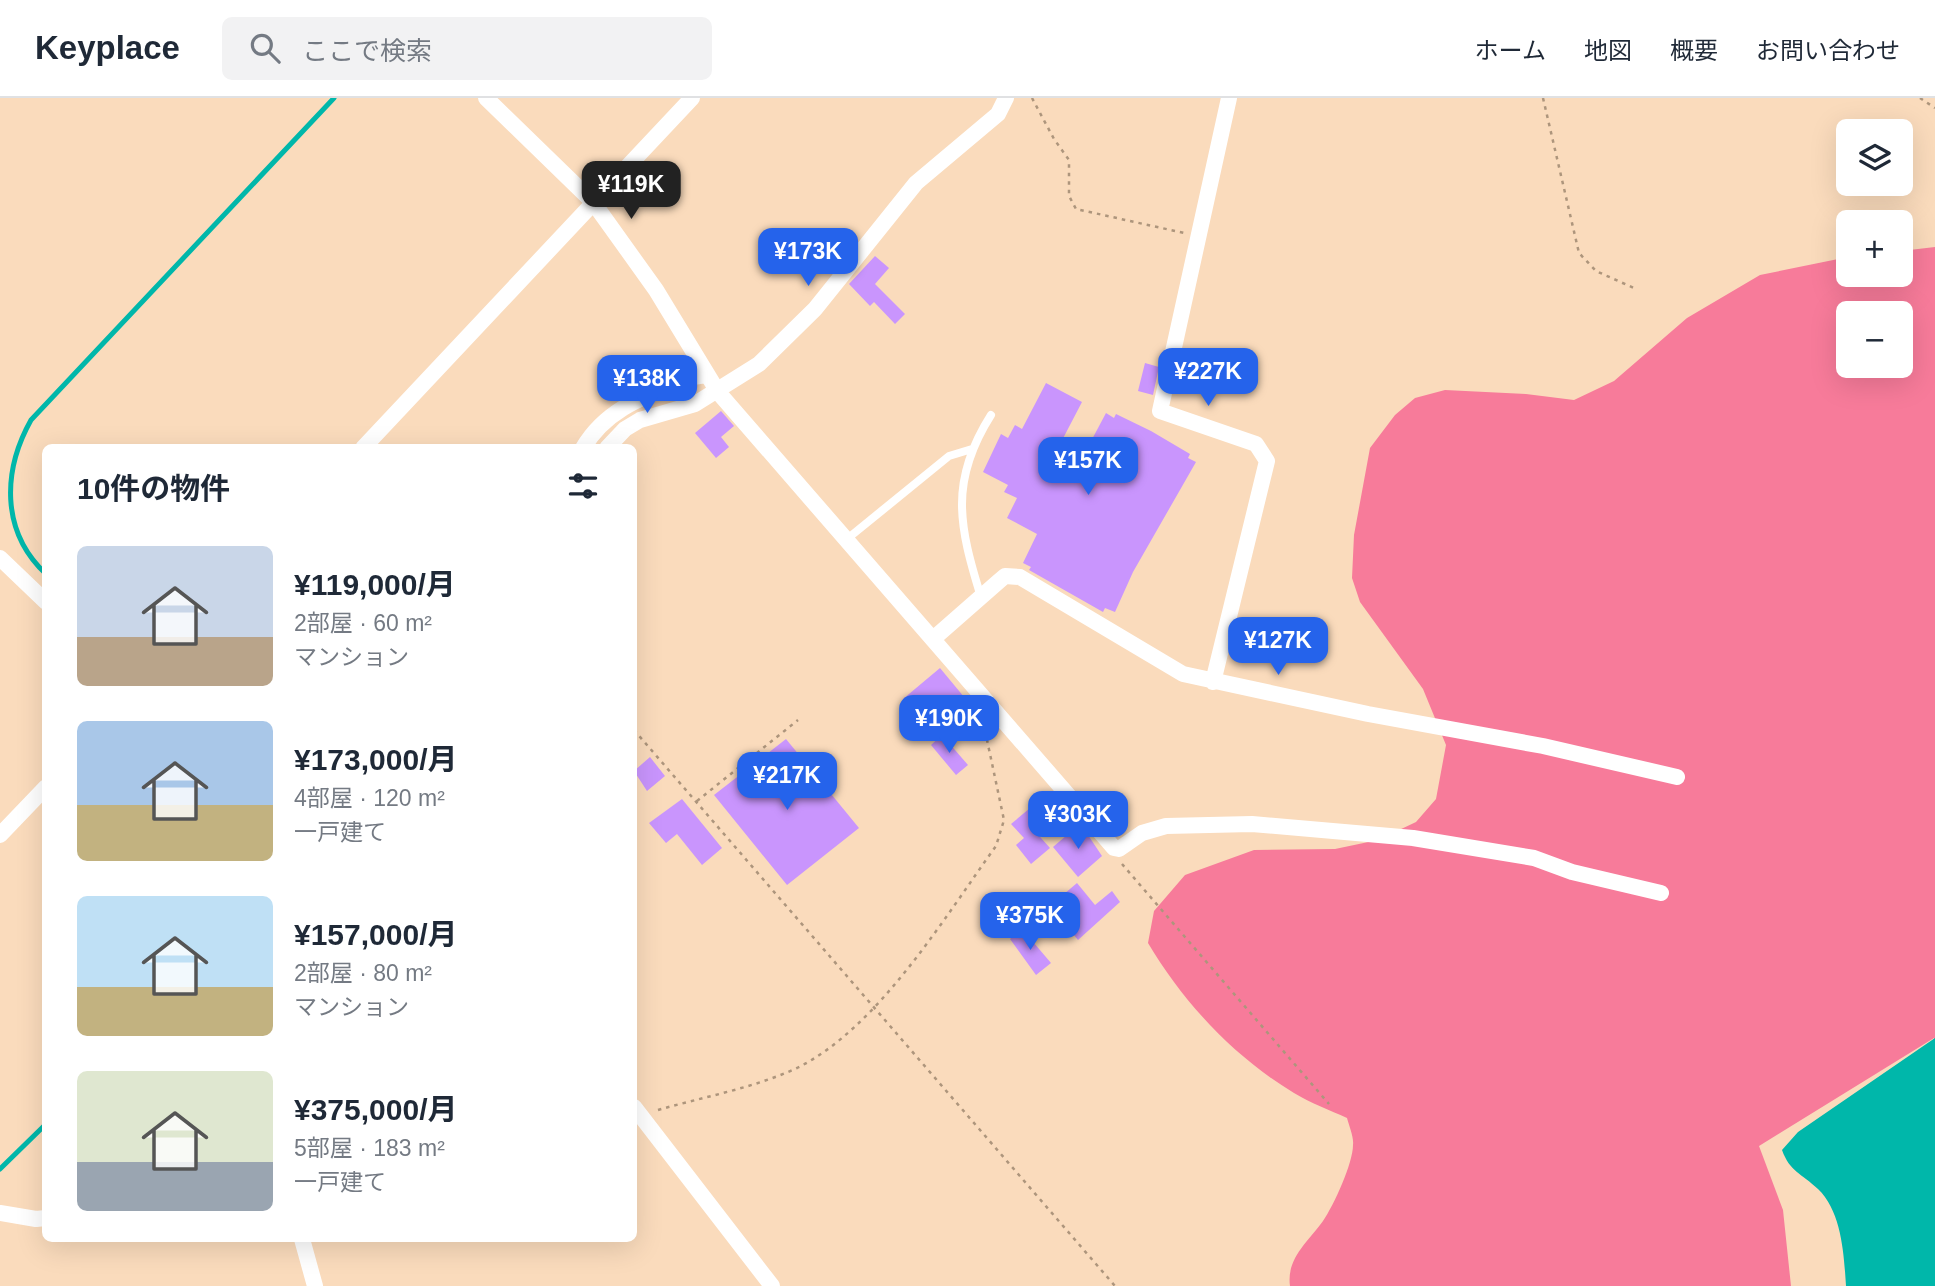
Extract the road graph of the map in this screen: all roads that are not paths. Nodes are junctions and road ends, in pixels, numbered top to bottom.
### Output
1 (486, 98) edge
2 (692, 98) edge
3 (1006, 98) edge
4 (1229, 98) edge
5 (593, 202) junction
6 (706, 375) junction
7 (718, 392) junction
8 (991, 415) dead end
9 (367, 444) edge
10 (585, 444) edge
11 (611, 444) edge
12 (972, 449) junction
13 (847, 539) junction
14 (0, 558) edge
15 (981, 597) junction
16 (42, 598) edge
17 (933, 639) junction
18 (1213, 682) junction
19 (1677, 777) dead end
20 (42, 791) edge
21 (0, 835) edge
22 (1661, 893) dead end
23 (637, 1111) edge
24 (0, 1213) edge
25 (42, 1218) edge
26 (303, 1242) edge
27 (315, 1286) edge
28 (772, 1286) edge

1 - 5 street
2 - 5 street
3 - 7 street
4 - 18 street
5 - 6 street
5 - 9 street
6 - 7 street
6 - 10 street
7 - 11 street
7 - 13 street
8 - 12 lane
12 - 13 lane
12 - 15 lane
13 - 17 street
14 - 16 street
15 - 17 street
15 - 18 street
17 - 22 street
18 - 19 street
20 - 21 street
23 - 28 street
24 - 25 street
26 - 27 street

